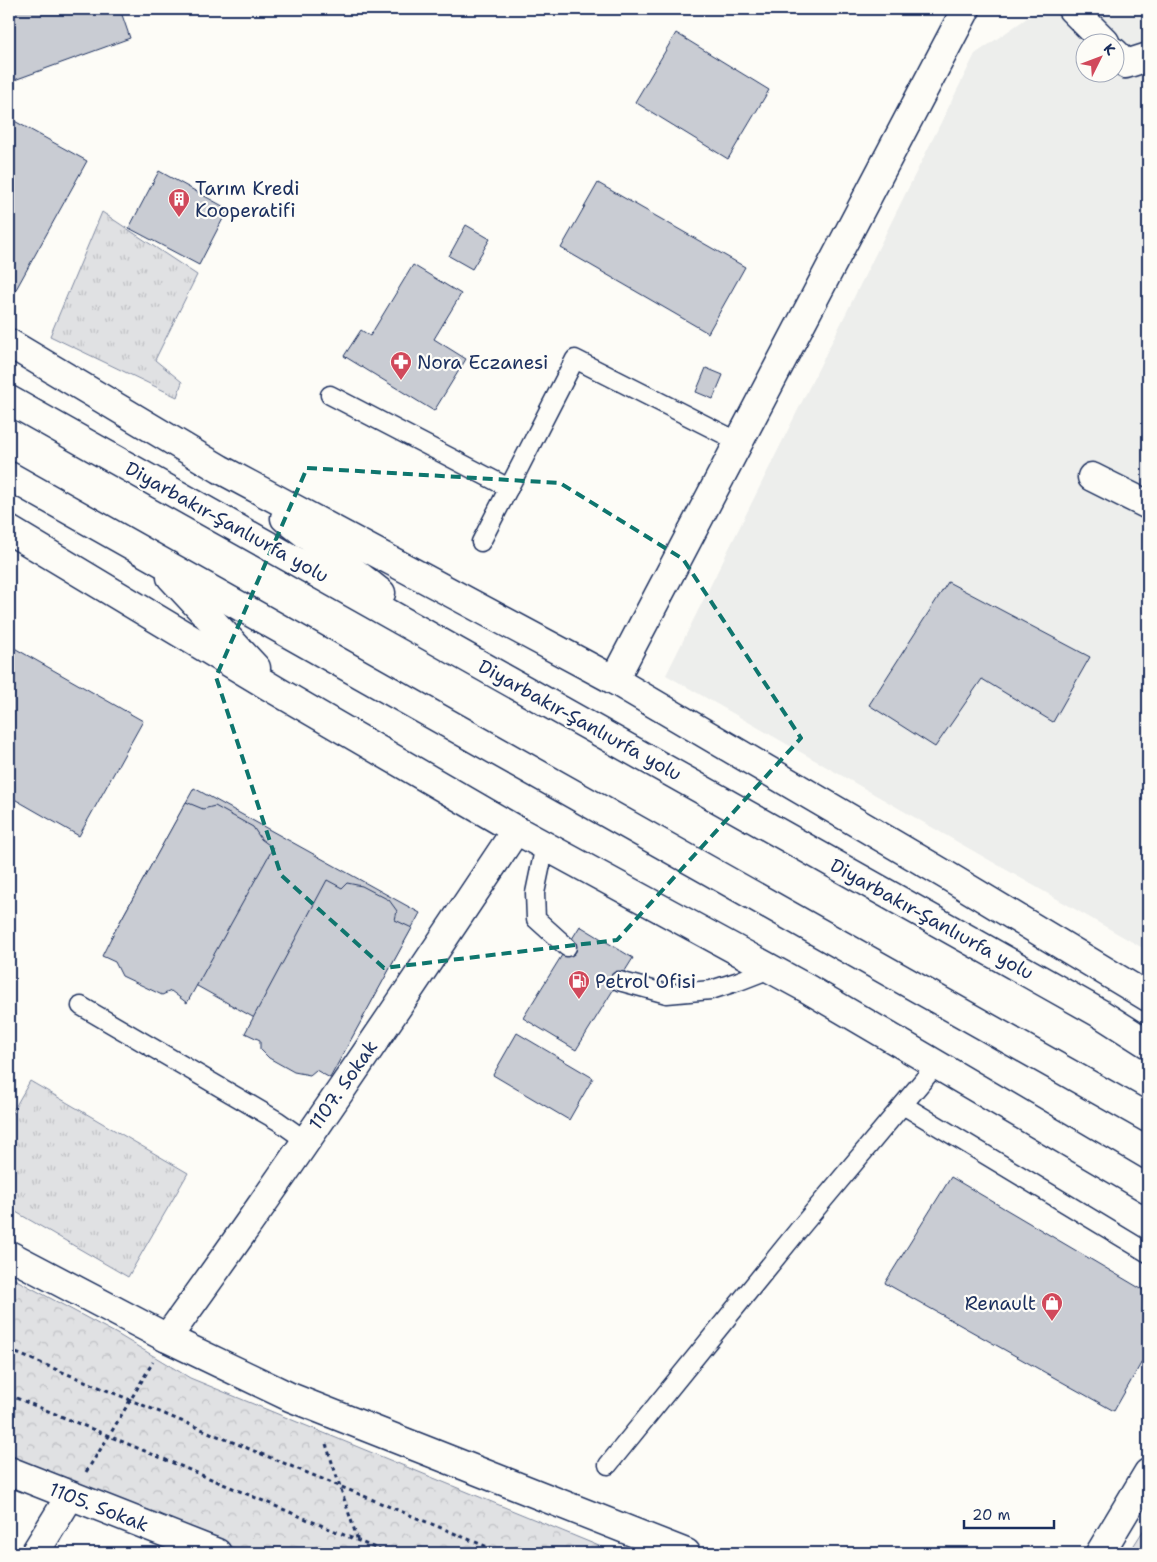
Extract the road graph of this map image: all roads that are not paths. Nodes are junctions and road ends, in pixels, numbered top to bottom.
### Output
1 (966, 9) edge
2 (1072, 9) edge
3 (1096, 32) edge
4 (1148, 57) edge
5 (1124, 62) edge
6 (9, 343) edge
7 (330, 395) dead end
8 (9, 400) edge
9 (739, 442) junction
10 (220, 469) junction
11 (9, 476) edge
12 (1092, 477) dead end
13 (509, 488) junction
14 (1148, 505) edge
15 (9, 530) edge
16 (481, 542) dead end
17 (154, 558) junction
18 (455, 650) junction
19 (614, 680) junction
20 (277, 691) junction
21 (516, 830) junction
22 (546, 846) junction
23 (567, 947) dead end
24 (770, 968) junction
25 (619, 981) dead end
26 (1148, 997) edge
27 (82, 1006) dead end
28 (1148, 1044) edge
29 (936, 1064) junction
30 (903, 1105) junction
31 (1148, 1118) edge
32 (306, 1140) junction
33 (1148, 1189) edge
34 (1148, 1253) edge
35 (9, 1255) edge
36 (167, 1338) junction
37 (608, 1465) dead end
38 (9, 1471) edge
39 (1148, 1473) edge
40 (70, 1496) junction
41 (35, 1553) edge
42 (217, 1553) edge
43 (686, 1553) edge
44 (1100, 1553) edge

1 - 9 main road
2 - 3 main road
4 - 5 main road
6 - 10 main road
7 - 13 lane
8 - 18 main road, Diyarbakır-Şanlıurfa yolu
9 - 13 lane
9 - 19 main road
10 - 18 main road
10 - 19 main road
11 - 17 main road
12 - 14 main road
13 - 16 lane
15 - 20 main road
17 - 20 main road
17 - 31 main road
18 - 28 main road, Diyarbakır-Şanlıurfa yolu
19 - 26 main road
20 - 21 main road
21 - 22 main road
21 - 32 main road, 1107. Sokak
22 - 23 lane
22 - 24 main road
24 - 25 lane
24 - 29 main road
27 - 32 lane
29 - 30 lane
29 - 33 main road
30 - 34 lane
30 - 37 lane
32 - 36 main road, 1107. Sokak
35 - 36 main road
36 - 43 main road
38 - 40 main road, 1105. Sokak
39 - 44 main road
40 - 41 main road
40 - 42 main road, 1105. Sokak

